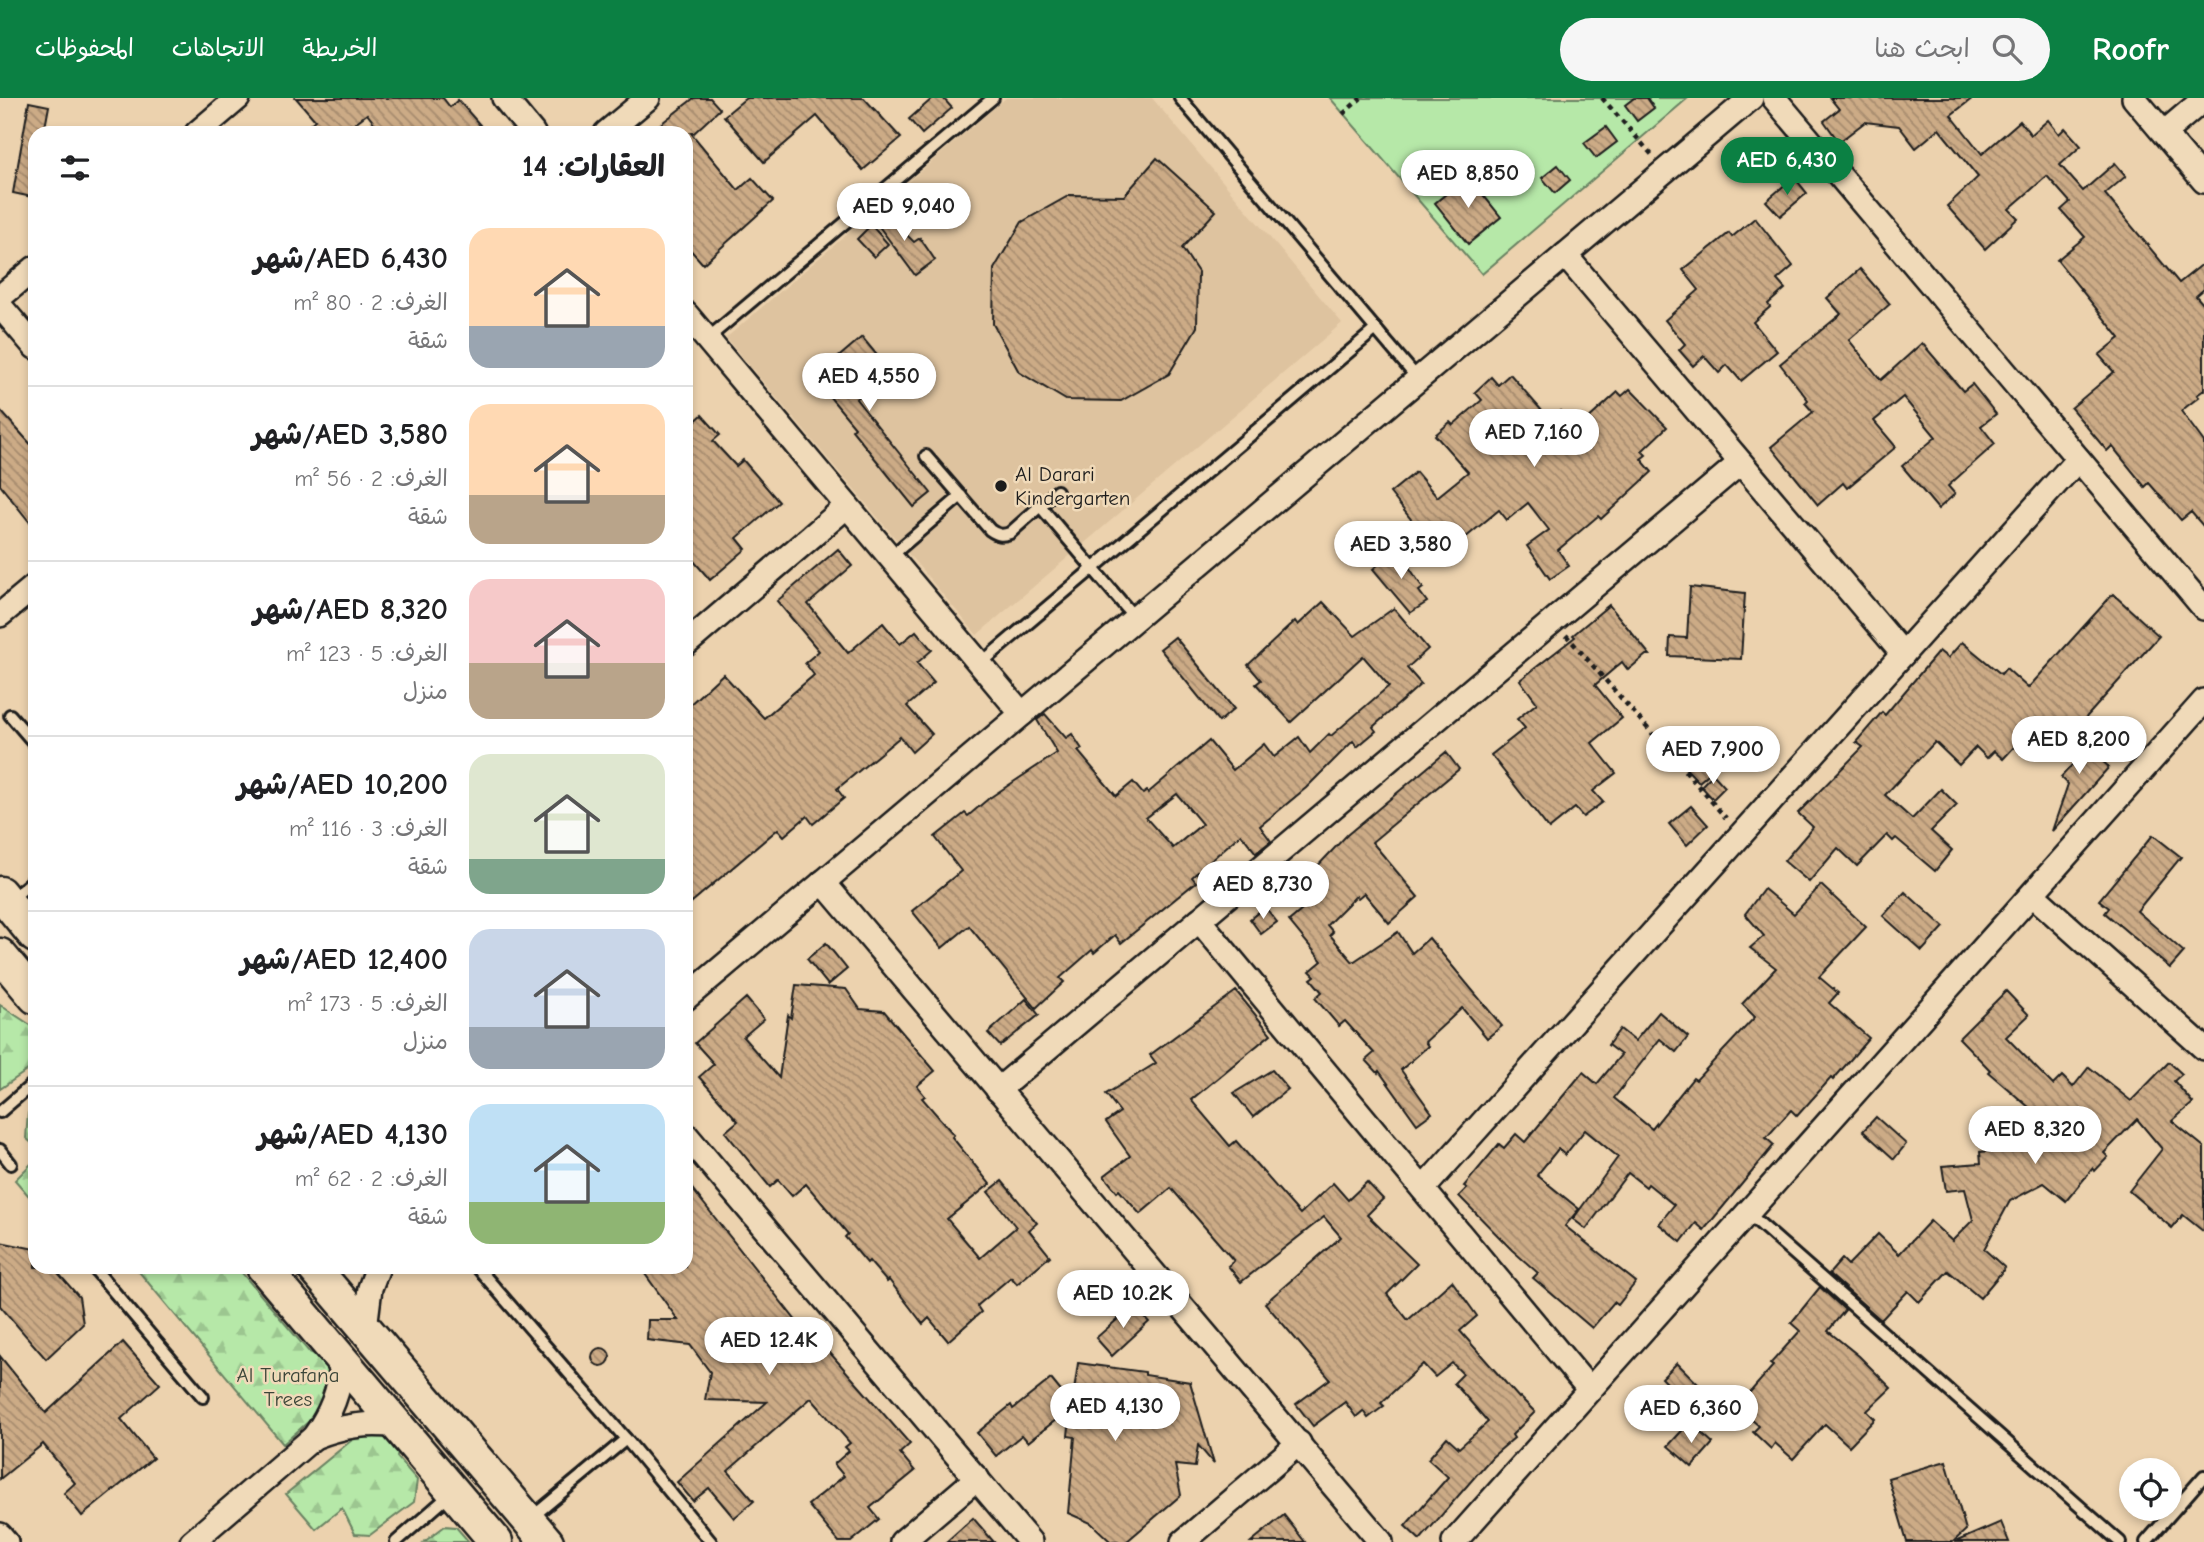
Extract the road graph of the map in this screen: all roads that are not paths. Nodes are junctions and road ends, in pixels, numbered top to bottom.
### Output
1 (238, 98) edge
2 (504, 98) edge
3 (648, 98) edge
4 (993, 98) edge
5 (1180, 98) edge
6 (1751, 98) edge
7 (1774, 98) edge
8 (2134, 98) edge
9 (2204, 99) edge
10 (205, 126) edge
11 (527, 126) edge
12 (614, 126) edge
13 (2164, 133) junction
14 (2204, 181) edge
15 (1565, 255) junction
16 (28, 274) edge
17 (0, 298) edge
18 (0, 306) edge
19 (693, 322) edge
20 (1376, 330) junction
21 (28, 339) edge
22 (707, 339) junction
23 (1418, 379) junction
24 (926, 456) dead end
25 (2078, 459) junction
26 (1741, 463) junction
27 (1057, 491) dead end
28 (961, 496) junction
29 (847, 506) junction
30 (1040, 506) junction
31 (890, 557) junction
32 (1094, 569) junction
33 (28, 592) edge
34 (2204, 608) edge
35 (0, 615) edge
36 (1135, 618) junction
37 (693, 637) edge
38 (1903, 654) junction
39 (980, 664) junction
40 (2204, 701) edge
41 (1022, 714) junction
42 (10, 715) dead end
43 (28, 736) edge
44 (823, 882) junction
45 (28, 883) edge
46 (2033, 895) junction
47 (4, 898) edge
48 (1199, 920) junction
49 (28, 927) edge
50 (0, 955) edge
51 (28, 989) edge
52 (693, 992) edge
53 (2204, 1048) edge
54 (28, 1088) edge
55 (998, 1090) junction
56 (0, 1112) edge
57 (693, 1143) edge
58 (0, 1150) edge
59 (11, 1164) dead end
60 (1423, 1189) junction
61 (1749, 1214) junction
62 (99, 1274) edge
63 (269, 1274) edge
64 (319, 1274) edge
65 (375, 1274) edge
66 (483, 1274) edge
67 (365, 1328) junction
68 (342, 1361) junction
69 (1589, 1389) junction
70 (203, 1397) dead end
71 (397, 1426) junction
72 (314, 1437) junction
73 (625, 1439) junction
74 (1299, 1443) junction
75 (2204, 1476) edge
76 (976, 1478) junction
77 (453, 1492) junction
78 (538, 1531) edge
79 (0, 1535) edge
80 (6, 1542) edge
81 (192, 1542) edge
82 (396, 1542) edge
83 (496, 1542) edge
84 (711, 1542) edge
85 (902, 1542) edge
86 (1030, 1542) edge
87 (1182, 1542) edge
88 (1381, 1542) edge
89 (1454, 1542) edge
90 (2120, 1542) edge
91 (2146, 1542) edge

1 - 10 street
2 - 11 street
3 - 12 street
4 - 22 lane
5 - 20 lane
6 - 15 street
7 - 25 street
8 - 13 street
9 - 13 street
13 - 14 street
15 - 23 street
15 - 26 street
16 - 17 street
18 - 21 street
19 - 22 street
20 - 23 lane
20 - 32 lane
22 - 29 street
23 - 36 street
24 - 28 lane
25 - 34 street
25 - 38 street
26 - 38 street
26 - 48 street
27 - 30 lane
28 - 30 lane
28 - 31 lane
29 - 31 street
29 - 37 street
30 - 32 lane
31 - 39 street
32 - 36 lane
32 - 39 lane
33 - 35 street
36 - 41 street
38 - 60 street
39 - 41 street
40 - 46 street
41 - 44 street
42 - 43 lane
44 - 52 street
44 - 55 street
45 - 47 lane
46 - 53 street
46 - 61 street
47 - 49 main road
48 - 55 street
48 - 60 street
50 - 51 main road
54 - 56 lane
55 - 74 street
57 - 76 street
58 - 59 lane
60 - 69 street
61 - 69 street
61 - 90 lane
62 - 70 lane
63 - 68 main road
64 - 67 main road
65 - 67 street
66 - 73 lane
67 - 78 main road
68 - 71 main road
68 - 72 street
69 - 89 street
71 - 72 street
71 - 77 main road
72 - 81 street
73 - 78 lane
73 - 84 lane
74 - 87 street
74 - 88 street
75 - 91 lane
76 - 85 street
76 - 86 street
77 - 82 lane
77 - 83 main road
79 - 80 street

